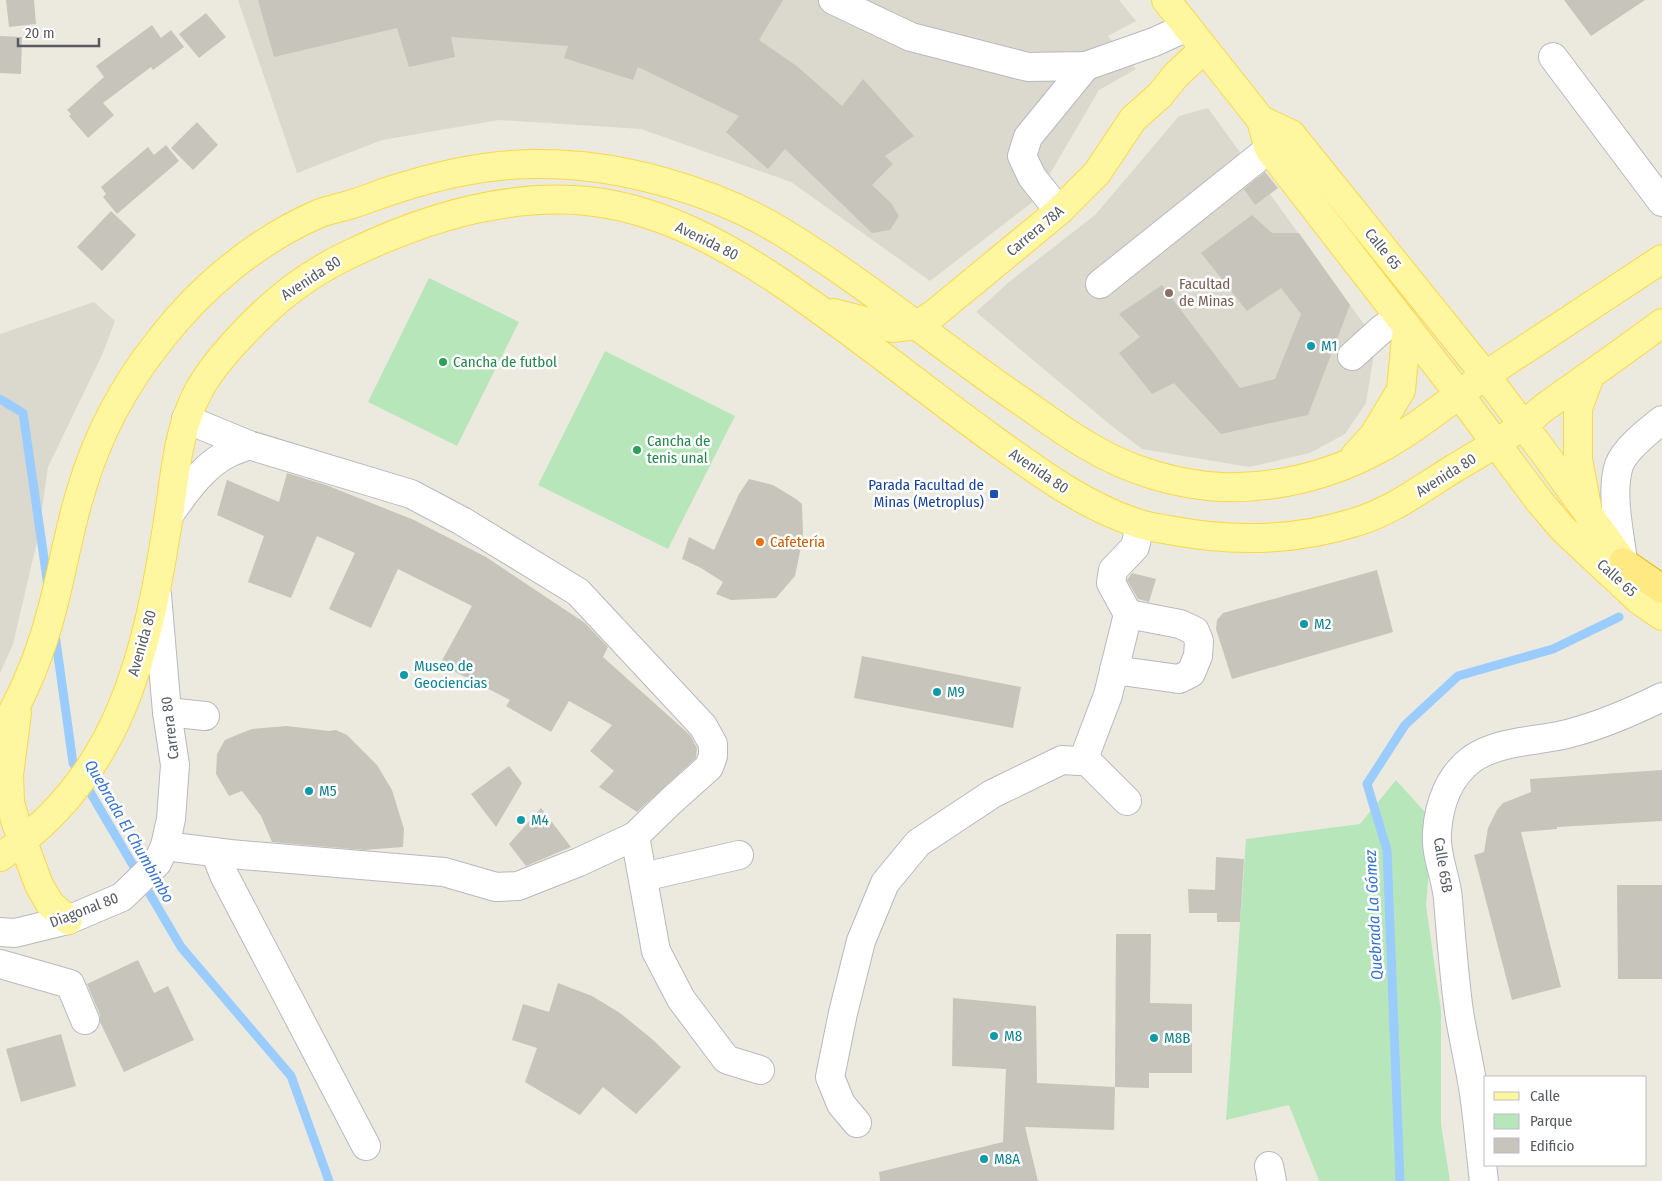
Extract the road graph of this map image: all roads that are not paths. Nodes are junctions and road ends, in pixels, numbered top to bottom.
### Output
1 (833, 0) edge
2 (1166, 0) edge
3 (1187, 27) junction
4 (1204, 49) junction
5 (1553, 57) dead end
6 (1086, 66) junction
7 (1280, 142) junction
8 (1662, 202) edge
9 (1060, 211) junction
10 (1662, 258) edge
11 (1100, 284) dead end
12 (821, 309) junction
13 (1403, 322) junction
14 (1662, 323) edge
15 (917, 325) junction
16 (1352, 356) dead end
17 (1486, 376) junction
18 (1590, 376) junction
19 (1459, 394) junction
20 (186, 419) junction
21 (1662, 420) edge
22 (1523, 425) junction
23 (1496, 443) junction
24 (249, 445) junction
25 (1348, 464) junction
26 (1588, 513) junction
27 (169, 515) junction
28 (1140, 525) junction
29 (1624, 562) junction
30 (156, 591) junction
31 (1651, 595) edge
32 (1128, 614) junction
33 (1662, 616) edge
34 (1114, 670) junction
35 (1662, 697) edge
36 (18, 701) junction
37 (167, 712) junction
38 (205, 716) dead end
39 (0, 734) edge
40 (1084, 758) junction
41 (1127, 801) dead end
42 (635, 836) junction
43 (23, 842) junction
44 (225, 853) junction
45 (161, 854) junction
46 (739, 855) dead end
47 (0, 856) edge
48 (643, 877) junction
49 (68, 920) junction
50 (0, 932) edge
51 (0, 964) edge
52 (85, 1020) dead end
53 (760, 1070) dead end
54 (857, 1123) dead end
55 (366, 1146) dead end
56 (1484, 1181) edge

1 - 6 street
2 - 3 main road, Calle 65
3 - 4 main road, Calle 65
3 - 6 street
4 - 7 main road, Calle 65
4 - 9 main road, Carrera 78A
5 - 8 street
6 - 9 street
7 - 11 street
7 - 13 main road, Calle 65
7 - 17 main road, Calle 65
9 - 15 main road, Carrera 78A
10 - 17 main road
12 - 15 main road, Carrera 78A
12 - 20 main road, Avenida 80
12 - 28 main road, Avenida 80
13 - 16 street
13 - 19 main road, Calle 65
13 - 25 main road
14 - 18 main road, Avenida 80
15 - 25 main road
15 - 36 main road
17 - 19 main road
17 - 22 main road, Calle 65
18 - 22 main road, Avenida 80
18 - 26 main road
19 - 23 main road, Calle 65
19 - 25 main road
20 - 24 street
20 - 27 main road, Avenida 80
21 - 29 street
22 - 23 main road, Avenida 80
22 - 26 main road, Calle 65
23 - 28 main road, Avenida 80
23 - 31 main road, Calle 65
24 - 27 street
24 - 42 street
26 - 29 main road, Calle 65
27 - 30 main road, Avenida 80
28 - 32 street
29 - 31 highway
30 - 37 street, Carrera 80
30 - 43 main road, Avenida 80
31 - 33 main road, Calle 65
32 - 34 street
32 - 34 street
34 - 40 street
35 - 56 street, Calle 65B
36 - 39 main road
36 - 43 main road
37 - 38 street
37 - 45 street, Carrera 80
40 - 41 street
40 - 54 street
42 - 44 street
42 - 48 street
43 - 47 main road, Avenida 80
43 - 49 main road
44 - 45 street
44 - 55 street
45 - 49 street, Diagonal 80
46 - 48 street
48 - 53 street
49 - 50 street, Diagonal 80
51 - 52 street

